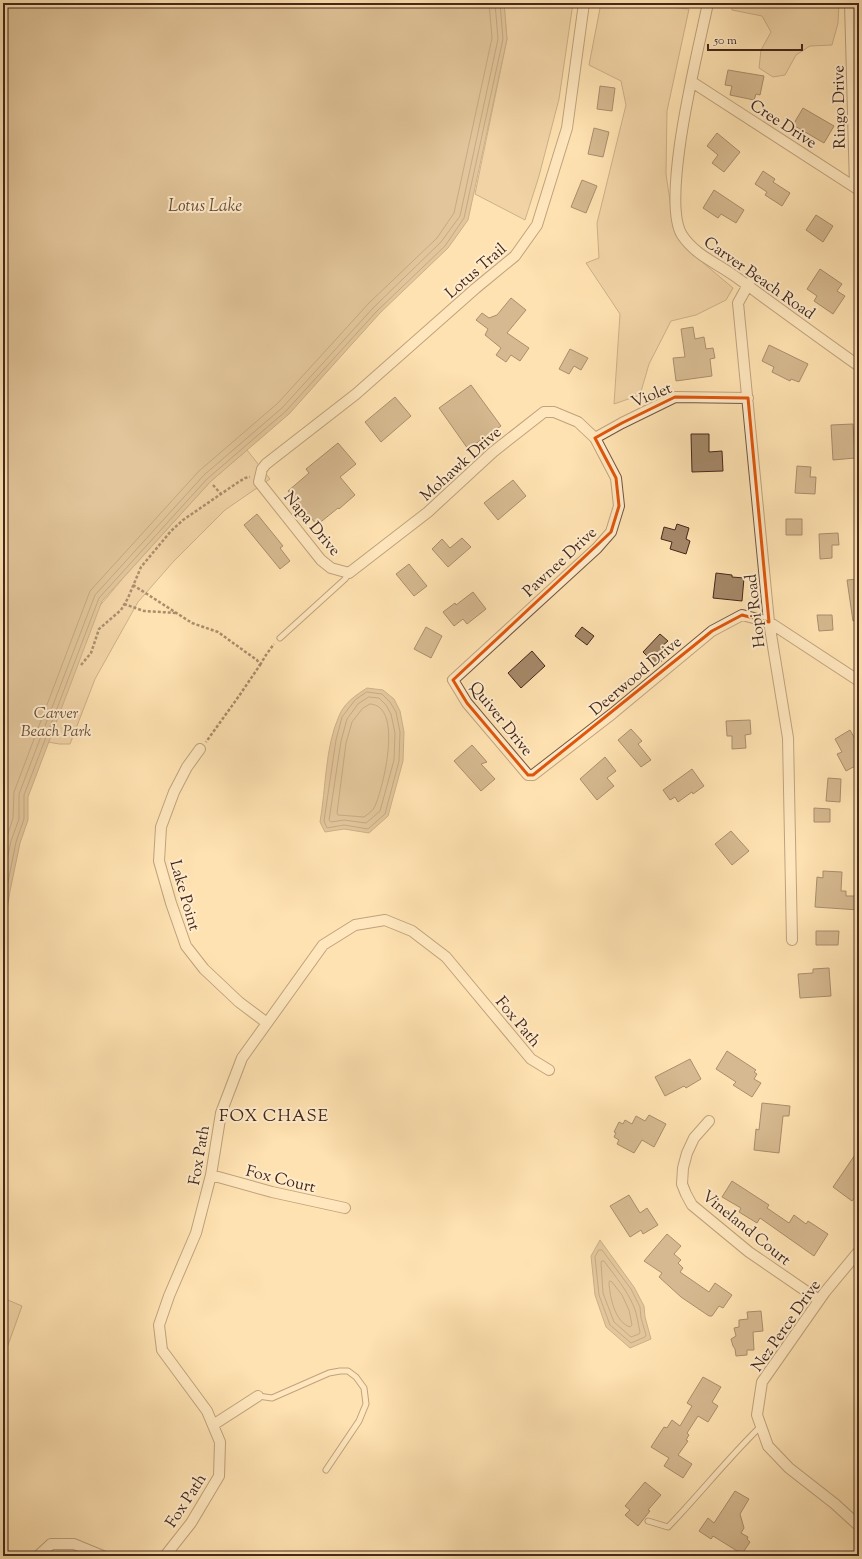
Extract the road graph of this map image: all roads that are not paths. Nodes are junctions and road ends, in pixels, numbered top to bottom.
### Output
1 (584, 3) edge
2 (708, 3) edge
3 (850, 3) edge
4 (692, 82) junction
5 (857, 189) edge
6 (749, 284) junction
7 (859, 366) edge
8 (748, 398) junction
9 (595, 438) junction
10 (260, 479) joint
11 (349, 573) junction
12 (769, 622) junction
13 (280, 638) road end
14 (453, 680) joint
15 (859, 680) edge
16 (200, 749) road end
17 (528, 775) joint
18 (792, 940) dead end
19 (267, 1023) junction
20 (549, 1070) dead end
21 (709, 1121) dead end
22 (211, 1175) junction
23 (345, 1208) dead end
24 (859, 1251) edge
25 (819, 1300) junction
26 (258, 1396) joint
27 (213, 1425) junction
28 (761, 1426) junction
29 (326, 1470) dead end
30 (648, 1521) dead end
31 (859, 1526) edge
32 (38, 1556) edge
33 (103, 1556) edge
34 (165, 1556) edge

1 - 10 street, Lotus Trail
2 - 4 street, Carver Beach Road
3 - 5 street, Ringo Drive
4 - 5 street, Cree Drive
4 - 6 street, Carver Beach Road
6 - 7 street, Carver Beach Road
6 - 8 street, Hopi Road
8 - 9 street, Violet
8 - 12 street, Hopi Road
9 - 11 street, Mohawk Drive
9 - 14 street, Pawnee Drive
10 - 11 street, Napa Drive
11 - 13 lane
12 - 15 street, Deerwood Drive
12 - 17 street, Deerwood Drive
12 - 18 street, Hopi Road
14 - 17 street, Quiver Drive
16 - 19 street, Lake Point
19 - 20 street, Fox Path
19 - 22 street, Fox Path
21 - 25 street, Vineland Court
22 - 23 street, Fox Court
22 - 27 street, Fox Path
24 - 25 street, Nez Perce Drive
25 - 28 street, Nez Perce Drive
26 - 27 street
26 - 29 lane
27 - 34 street, Fox Path
28 - 30 lane
28 - 31 street, Nez Perce Drive
32 - 33 street

